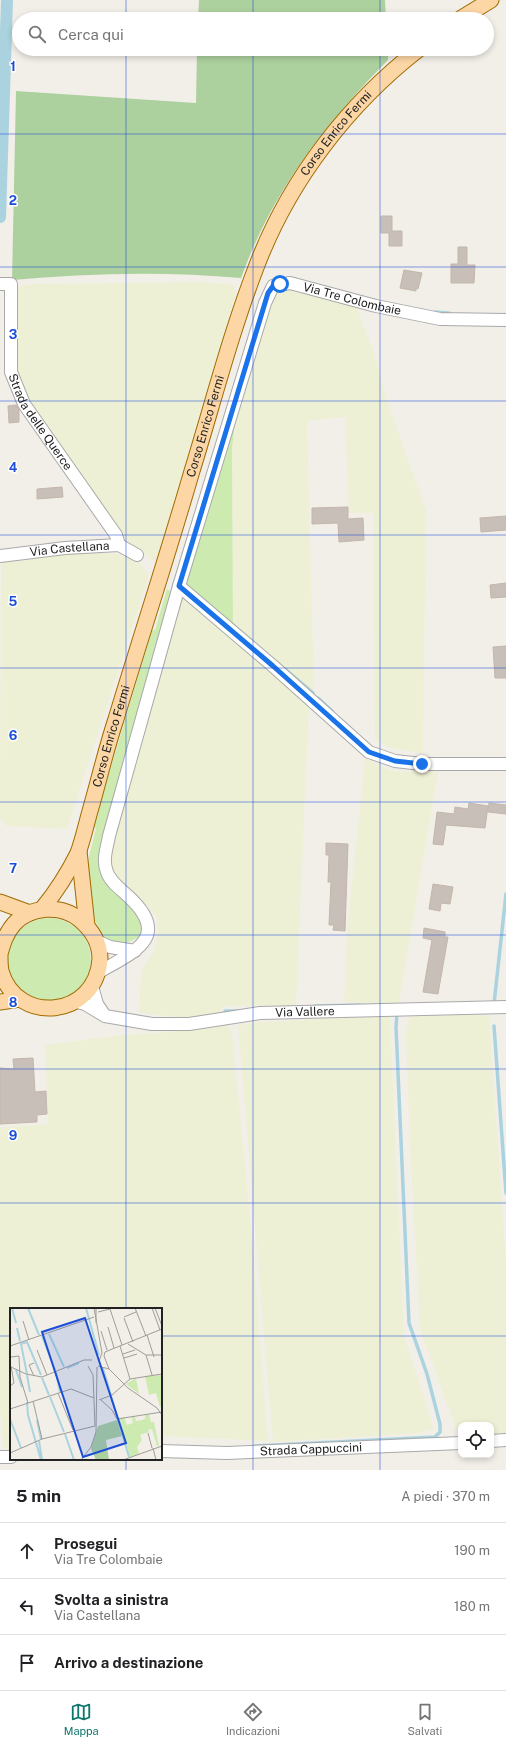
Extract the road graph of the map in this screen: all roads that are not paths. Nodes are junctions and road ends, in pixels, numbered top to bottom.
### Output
1 (491, 0) edge
2 (471, 12) edge
3 (411, 56) edge
4 (5, 284) edge
5 (506, 320) edge
6 (119, 545) junction
7 (137, 554) dead end
8 (0, 556) edge
9 (179, 586) junction
10 (506, 764) edge
11 (79, 851) junction
12 (0, 902) edge
13 (36, 911) junction
14 (87, 926) junction
15 (2, 935) edge
16 (97, 941) junction
17 (135, 952) junction
18 (0, 963) edge
19 (99, 972) junction
20 (92, 986) junction
21 (20, 999) junction
22 (0, 1002) edge
23 (76, 1002) junction
24 (506, 1007) edge
25 (105, 1016) junction
26 (506, 1440) edge
27 (494, 1441) edge
28 (458, 1443) edge
29 (162, 1451) edge

1 - 2 main road
3 - 11 main road, Corso Enrico Fermi
4 - 6 street, Strada delle Querce
5 - 9 street, Via Tre Colombaie
6 - 7 street, Via Castellana
6 - 8 street, Via Castellana
9 - 10 street
9 - 17 street
11 - 13 main road, Corso Enrico Fermi
11 - 14 main road, Corso Enrico Fermi
12 - 13 main road
13 - 14 main road
13 - 15 main road
14 - 16 main road
15 - 18 main road
16 - 17 street
16 - 19 main road
17 - 19 street
18 - 21 main road
19 - 20 main road
20 - 23 main road
20 - 25 street
21 - 22 main road
21 - 23 main road
23 - 25 street, Via Vallere
24 - 25 street, Via Vallere
26 - 27 street
28 - 29 street, Strada Cappuccini

